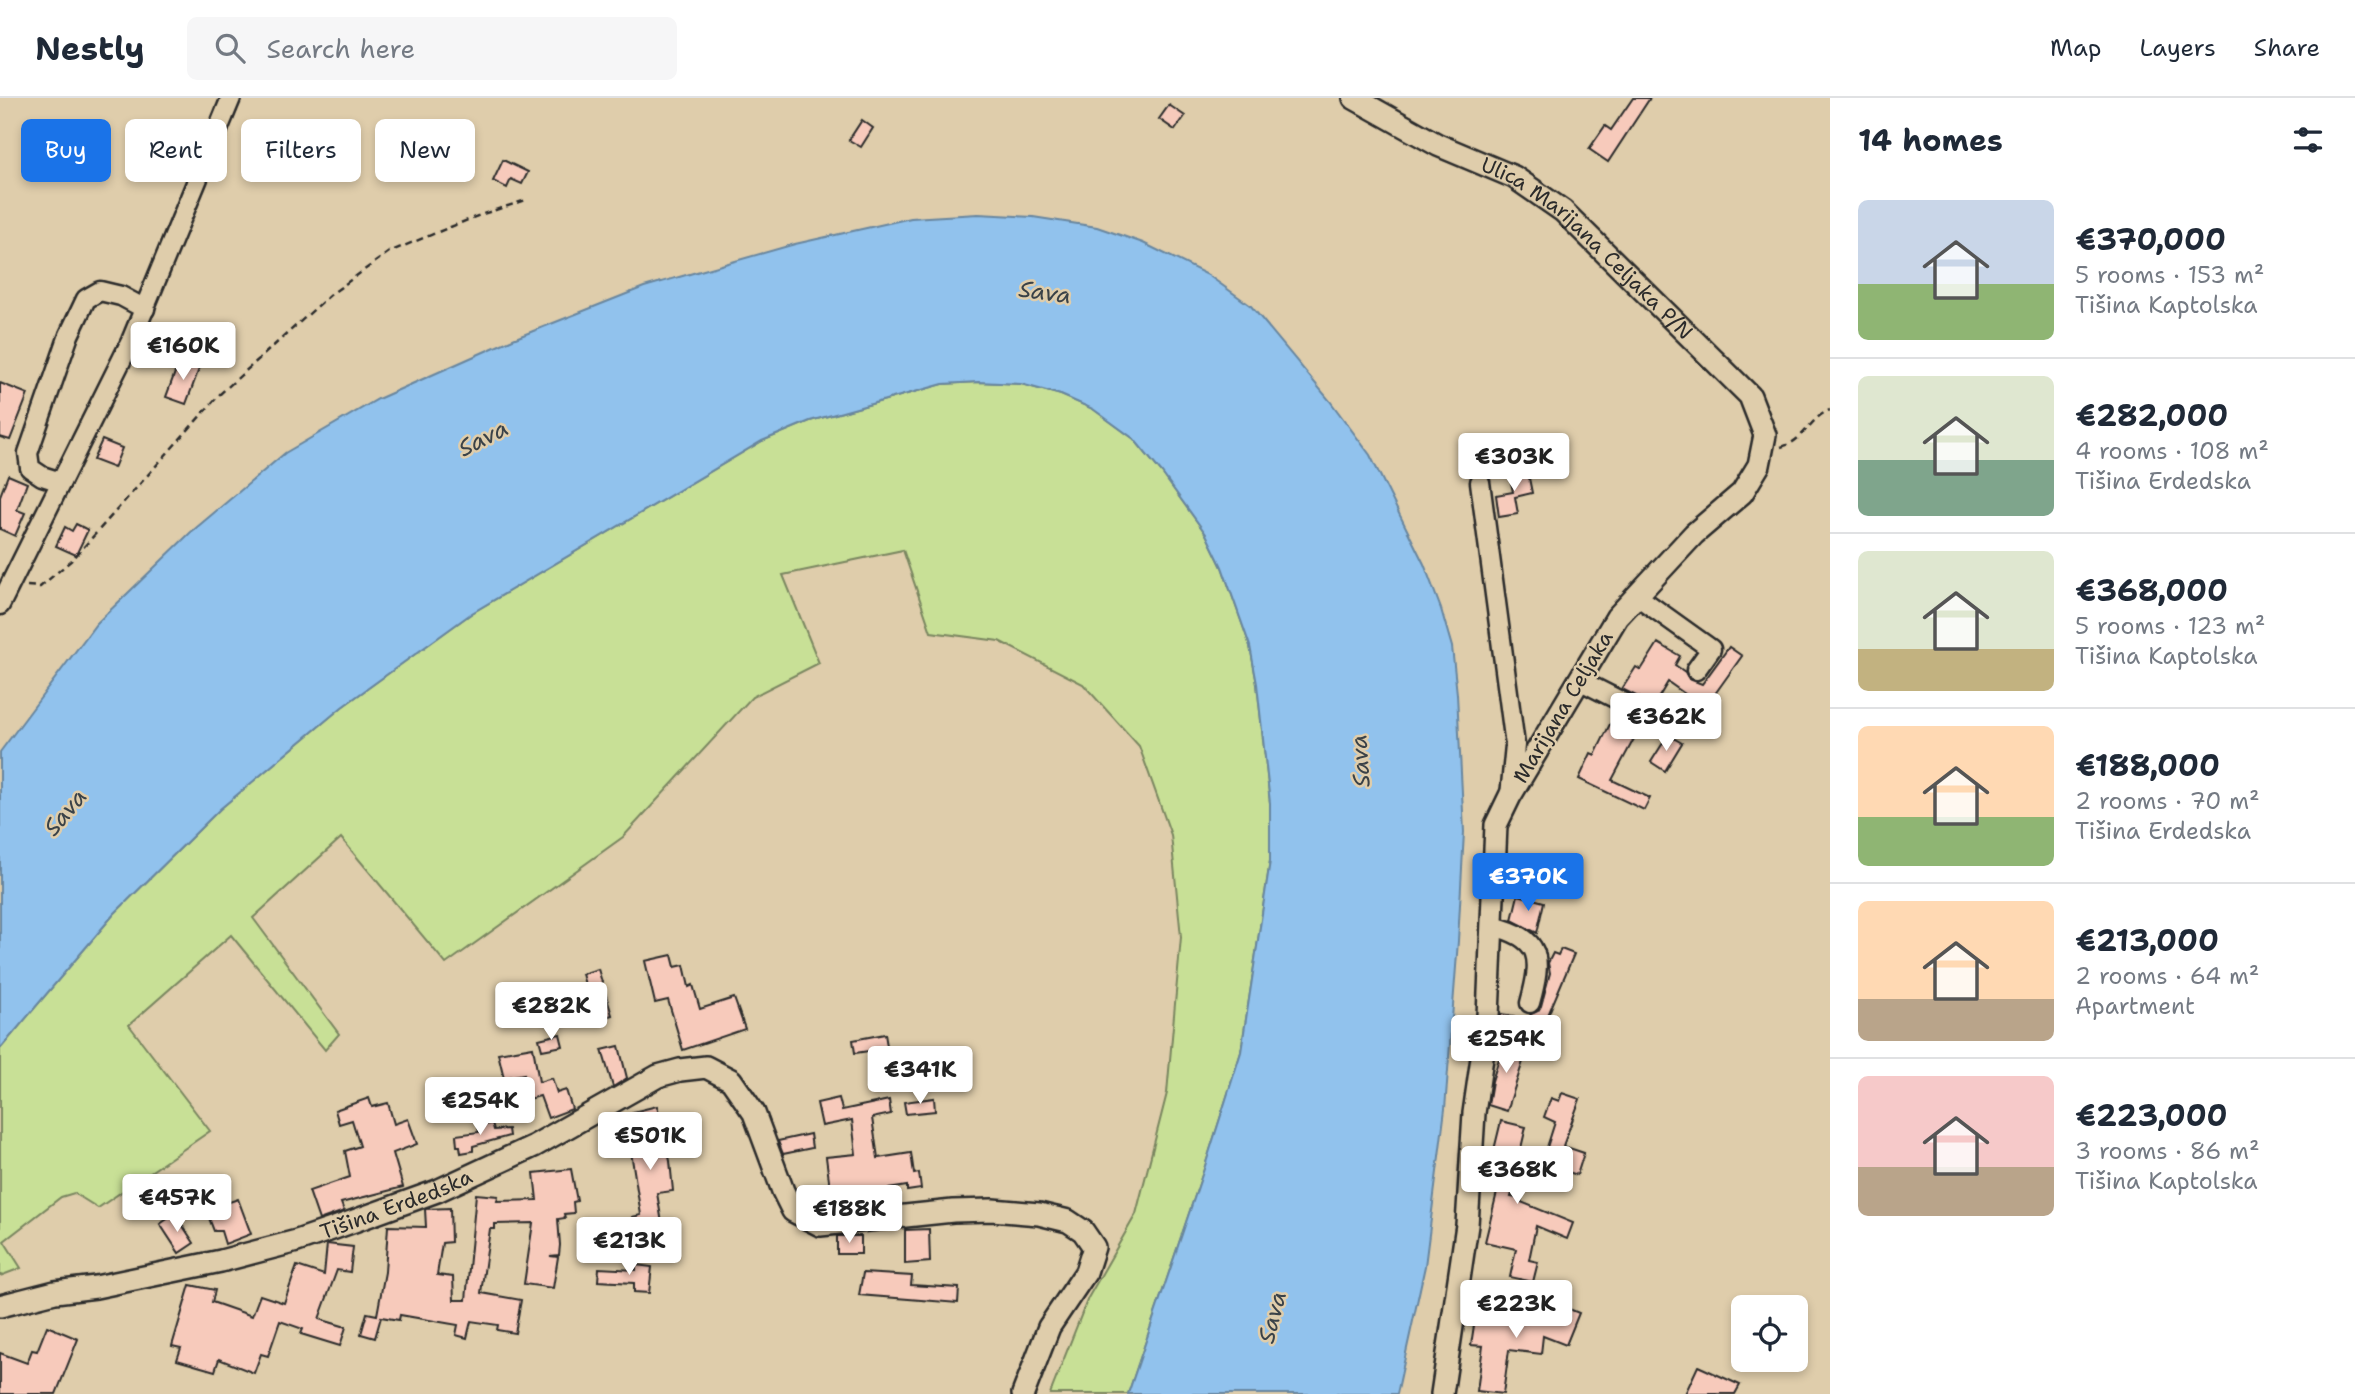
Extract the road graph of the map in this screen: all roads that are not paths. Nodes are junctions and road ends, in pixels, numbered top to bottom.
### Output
1 (231, 98) edge
2 (1354, 98) edge
3 (145, 309) junction
4 (1762, 452) joint
5 (61, 482) junction
6 (1480, 482) dead end
7 (1637, 596) junction
8 (0, 605) edge
9 (1696, 670) dead end
10 (1579, 680) junction
11 (1664, 723) dead end
12 (1510, 796) junction
13 (1492, 926) junction
14 (1530, 1003) dead end
15 (0, 1306) edge
16 (1023, 1394) edge
17 (1442, 1394) edge

1 - 3 street
2 - 4 main road, Ulica Marijana Celjaka P/N
3 - 5 street
3 - 5 street
4 - 7 main road, Marijana Celjaka
5 - 8 street
6 - 12 street
7 - 9 street
7 - 10 main road, Marijana Celjaka
10 - 11 street
10 - 12 main road, Marijana Celjaka
12 - 13 main road, Marijana Celjaka
13 - 14 street
13 - 17 main road, Marijana Celjaka
15 - 16 main road, Tišina Erdedska

